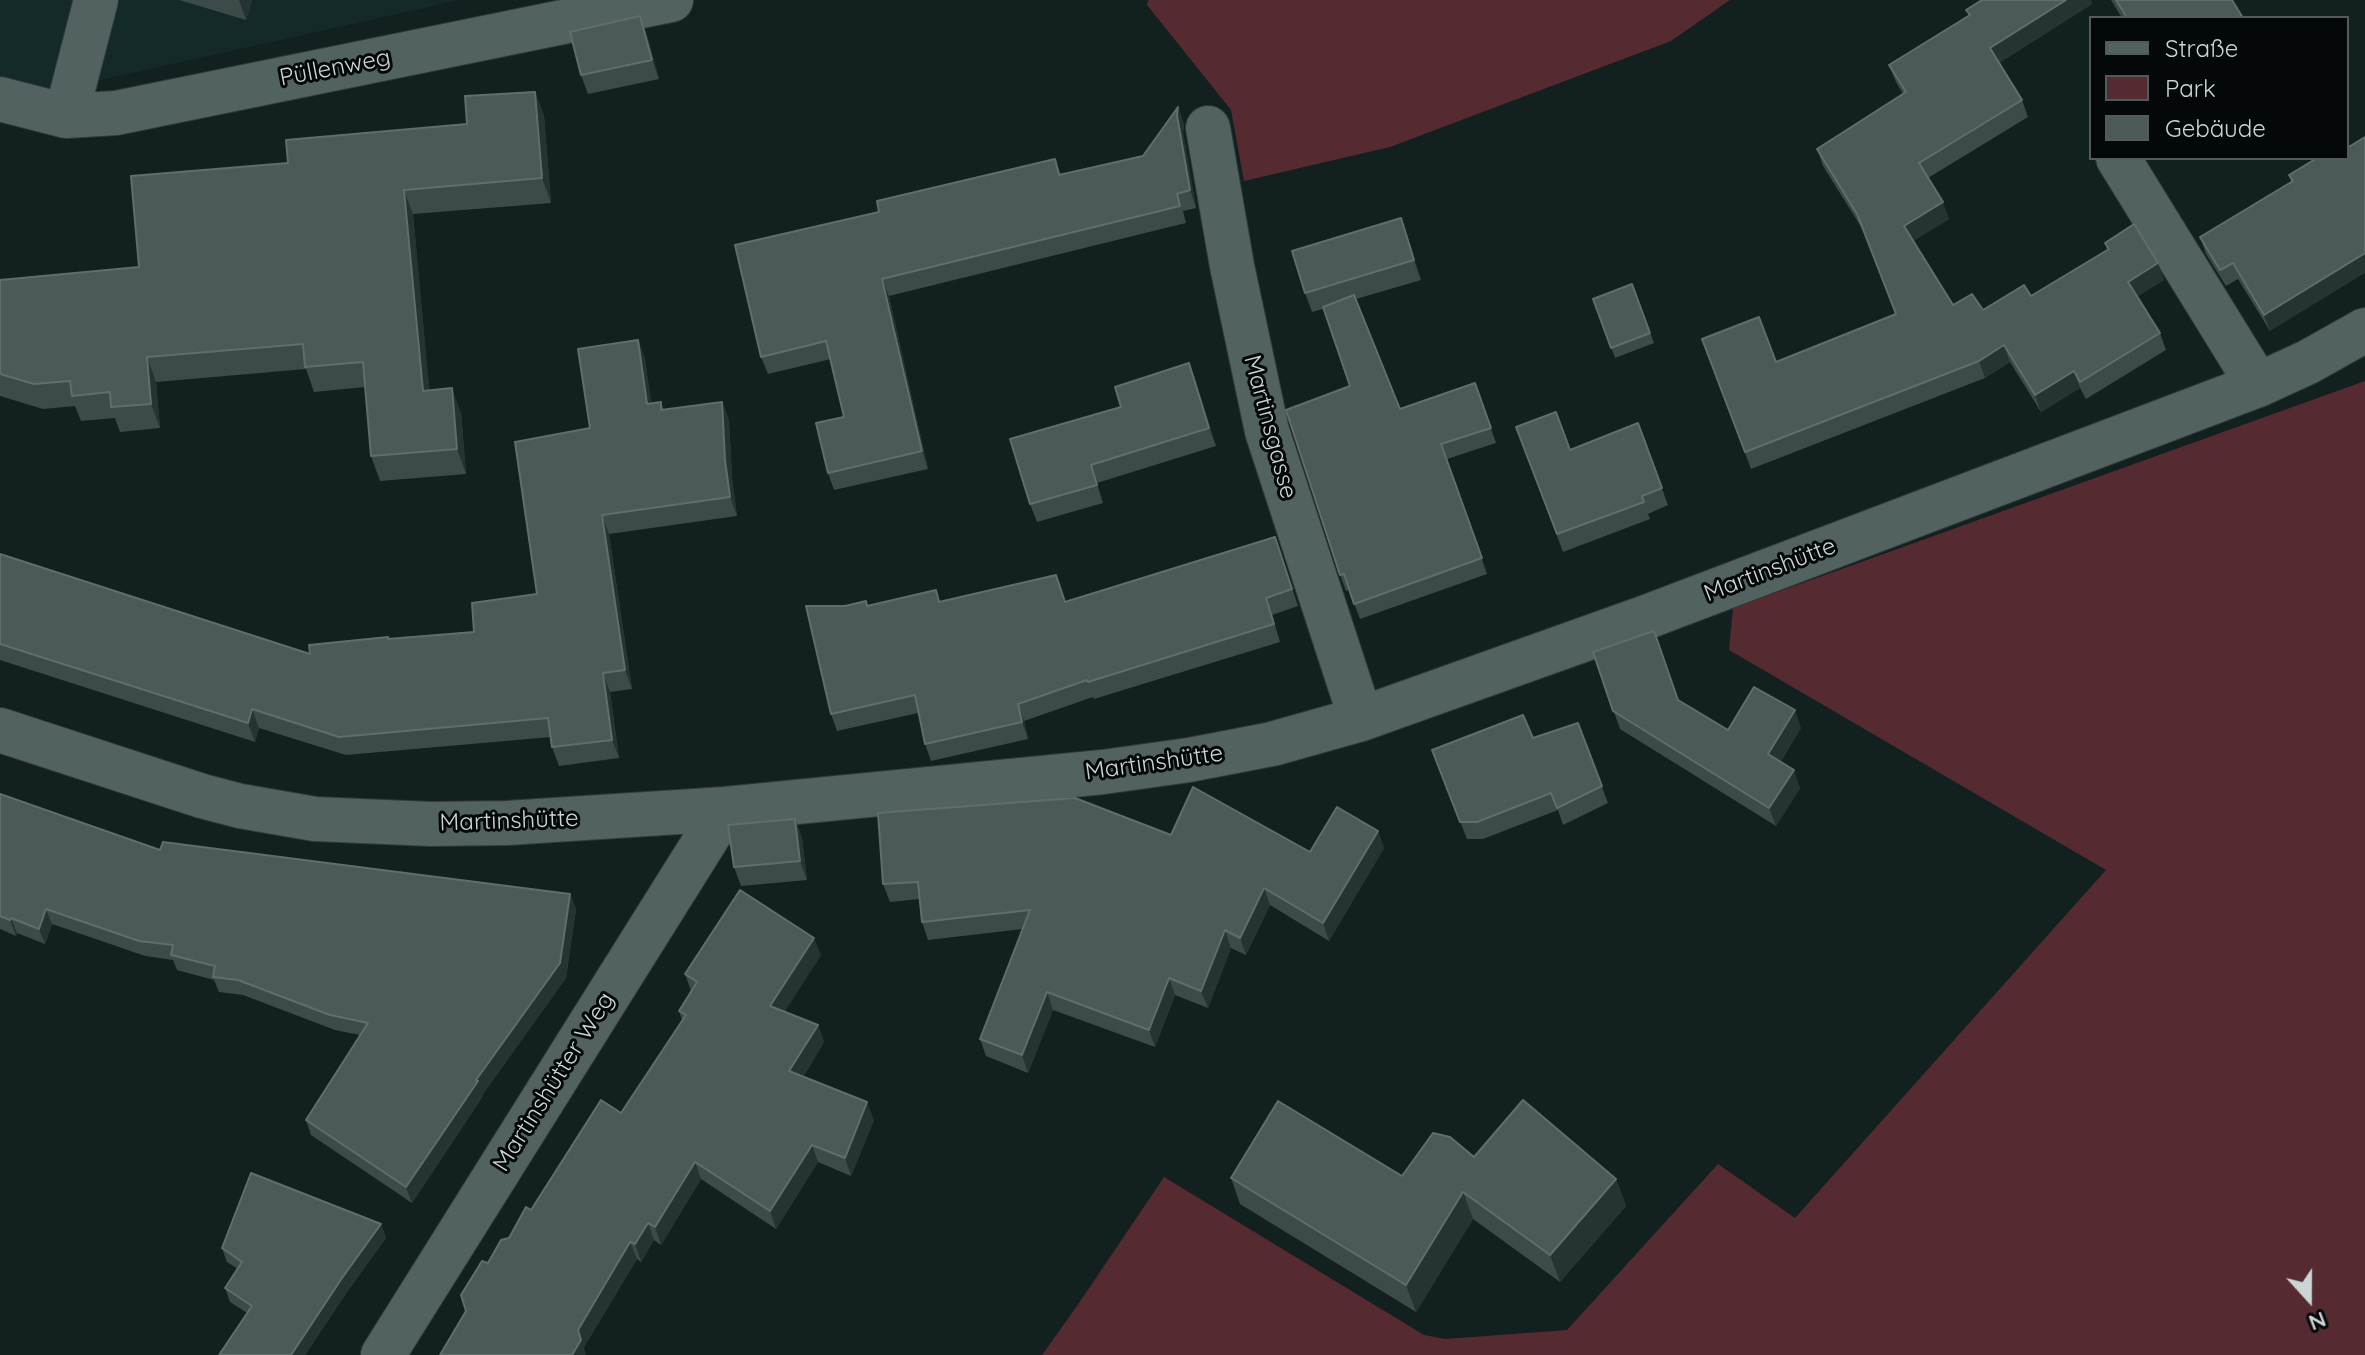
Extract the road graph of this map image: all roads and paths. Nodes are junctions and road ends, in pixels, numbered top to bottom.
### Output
1 (96, 0) edge
2 (671, 0) edge
3 (0, 99) edge
4 (66, 116) junction
5 (1208, 128) dead end
6 (2119, 160) edge
7 (2365, 330) edge
8 (2258, 385) junction
9 (1361, 719) junction
10 (0, 730) edge
11 (725, 809) junction
12 (383, 1355) edge

1 - 4 street
2 - 4 street, Püllenweg
3 - 4 street, Püllenweg
5 - 9 street, Martinsgasse
6 - 8 street
7 - 8 street, Martinshütte
8 - 9 street, Martinshütte
9 - 11 street, Martinshütte
10 - 11 street, Martinshütte
11 - 12 street, Martinshütter Weg

